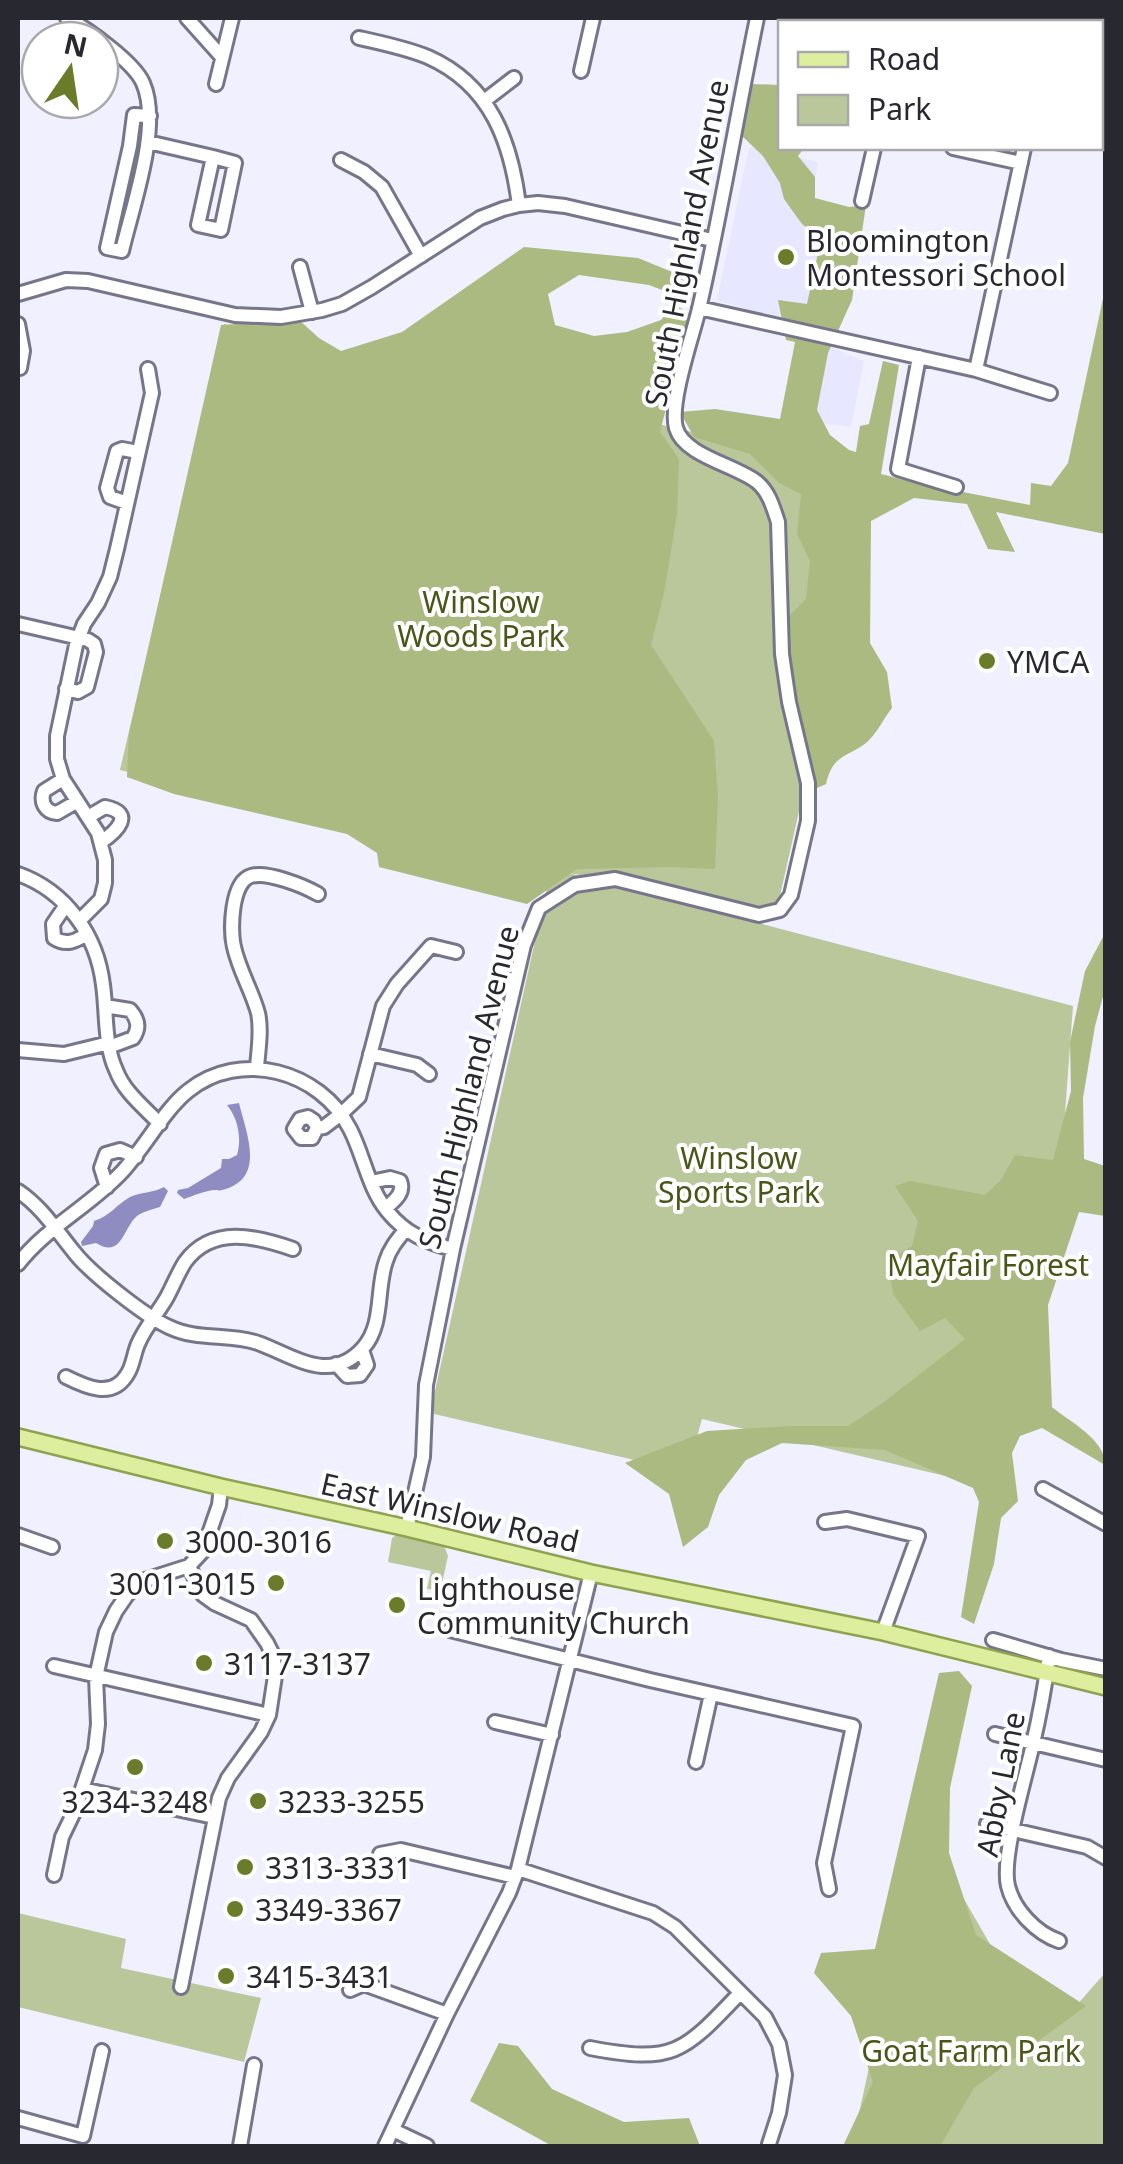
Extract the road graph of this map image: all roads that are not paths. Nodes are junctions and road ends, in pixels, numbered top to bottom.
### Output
1 (186, 18) edge
2 (232, 18) edge
3 (593, 18) edge
4 (757, 18) edge
5 (359, 38) dead end
6 (221, 56) junction
7 (120, 57) edge
8 (581, 71) dead end
9 (514, 78) dead end
10 (216, 84) dead end
11 (484, 101) junction
12 (150, 116) junction
13 (148, 142) junction
14 (874, 150) edge
15 (963, 150) edge
16 (1023, 150) edge
17 (213, 156) junction
18 (340, 160) dead end
19 (1020, 162) junction
20 (862, 201) dead end
21 (519, 205) junction
22 (712, 240) junction
23 (421, 256) junction
24 (300, 267) dead end
25 (18, 294) edge
26 (699, 308) junction
27 (312, 312) junction
28 (18, 324) edge
29 (919, 357) junction
30 (20, 368) edge
31 (148, 369) dead end
32 (976, 370) junction
33 (1050, 393) dead end
34 (138, 452) junction
35 (956, 487) dead end
36 (127, 503) junction
37 (18, 624) edge
38 (78, 638) junction
39 (66, 690) junction
40 (62, 779) junction
41 (76, 802) junction
42 (88, 816) junction
43 (101, 842) junction
44 (18, 874) edge
45 (318, 894) dead end
46 (66, 905) junction
47 (80, 920) junction
48 (87, 934) junction
49 (456, 952) dead end
50 (104, 1006) junction
51 (109, 1045) junction
52 (18, 1050) edge
53 (370, 1054) junction
54 (257, 1068) junction
55 (429, 1074) dead end
56 (341, 1114) junction
57 (160, 1124) junction
58 (317, 1128) dead end
59 (136, 1157) junction
60 (371, 1182) junction
61 (107, 1186) junction
62 (18, 1191) edge
63 (386, 1208) junction
64 (56, 1228) junction
65 (406, 1229) junction
66 (293, 1249) dead end
67 (453, 1249) junction
68 (18, 1264) edge
69 (154, 1318) junction
70 (66, 1377) dead end
71 (18, 1437) edge
72 (222, 1488) junction
73 (1043, 1490) dead end
74 (826, 1522) dead end
75 (1106, 1524) edge
76 (408, 1528) junction
77 (18, 1535) edge
78 (52, 1547) dead end
79 (189, 1566) junction
80 (590, 1573) junction
81 (450, 1630) dead end
82 (884, 1632) junction
83 (992, 1640) dead end
84 (1049, 1656) junction
85 (570, 1660) junction
86 (54, 1666) dead end
87 (1106, 1669) edge
88 (1046, 1674) junction
89 (96, 1676) junction
90 (1106, 1687) edge
91 (711, 1694) junction
92 (269, 1715) junction
93 (495, 1722) dead end
94 (995, 1734) dead end
95 (552, 1735) junction
96 (1034, 1742) junction
97 (1106, 1760) edge
98 (696, 1762) dead end
99 (82, 1788) junction
100 (214, 1817) junction
101 (987, 1824) dead end
102 (1013, 1828) junction
103 (380, 1854) dead end
104 (1106, 1858) edge
105 (517, 1873) junction
106 (54, 1875) dead end
107 (830, 1889) dead end
108 (1059, 1941) dead end
109 (180, 1987) dead end
110 (350, 1990) dead end
111 (740, 1993) junction
112 (448, 2014) junction
113 (590, 2048) dead end
114 (102, 2052) dead end
115 (254, 2065) dead end
116 (18, 2118) edge
117 (393, 2130) junction
118 (769, 2144) edge
119 (240, 2146) edge
120 (385, 2146) edge
121 (426, 2146) edge

1 - 6 street
2 - 6 street
3 - 8 street
4 - 22 street, South Highland Avenue
5 - 11 street
6 - 10 street
7 - 12 street
9 - 11 street
11 - 21 street
12 - 13 street
12 - 13 street
13 - 17 street
14 - 20 street
15 - 19 street
16 - 19 street
17 - 17 street
18 - 23 street
19 - 32 street
21 - 22 street
21 - 23 street
22 - 26 street, South Highland Avenue
23 - 27 street
24 - 27 street
25 - 27 street
26 - 29 street
26 - 67 street, South Highland Avenue
28 - 30 street
29 - 32 street
29 - 35 street
31 - 34 street
32 - 33 street
34 - 36 street
34 - 36 street
36 - 38 street
37 - 38 street
38 - 39 street
38 - 39 street
39 - 40 street
40 - 41 street
40 - 41 street
41 - 42 street
42 - 43 street
42 - 43 street
43 - 47 street
44 - 46 street
45 - 54 street
46 - 47 street
46 - 48 street
47 - 48 street
48 - 50 street
49 - 53 street
50 - 51 street
50 - 51 street
51 - 52 street
51 - 57 street
53 - 55 street
53 - 56 street
54 - 56 street
54 - 57 street
56 - 58 street
56 - 60 street
57 - 59 street
59 - 61 street
59 - 61 street
60 - 63 street
60 - 63 street
61 - 64 street
62 - 64 street
63 - 65 street
64 - 68 street
64 - 69 street
65 - 67 street
65 - 69 street
66 - 69 street
67 - 76 street, South Highland Avenue
69 - 70 street
71 - 72 main road, East Winslow Road
72 - 76 main road, East Winslow Road
72 - 79 street
73 - 75 street
74 - 82 street
76 - 80 main road, East Winslow Road
77 - 78 street
79 - 89 street
79 - 92 street
80 - 82 main road, East Winslow Road
80 - 85 street
81 - 85 street
82 - 88 main road, East Winslow Road
83 - 84 street
84 - 87 street
84 - 88 street
85 - 91 street
85 - 95 street
86 - 89 street
88 - 90 main road, East Winslow Road
88 - 96 street, Abby Lane
89 - 92 street
89 - 99 street
91 - 98 street
91 - 107 street
92 - 100 street
93 - 95 street
94 - 96 street
95 - 105 street
96 - 97 street
96 - 102 street, Abby Lane
99 - 100 street
99 - 106 street
100 - 109 street
101 - 102 street
102 - 104 street
102 - 108 street, Abby Lane
103 - 105 street
105 - 111 street
105 - 112 street
110 - 112 street
111 - 113 street
111 - 118 street
112 - 117 street
114 - 116 street
115 - 119 street
117 - 120 street
117 - 121 street

